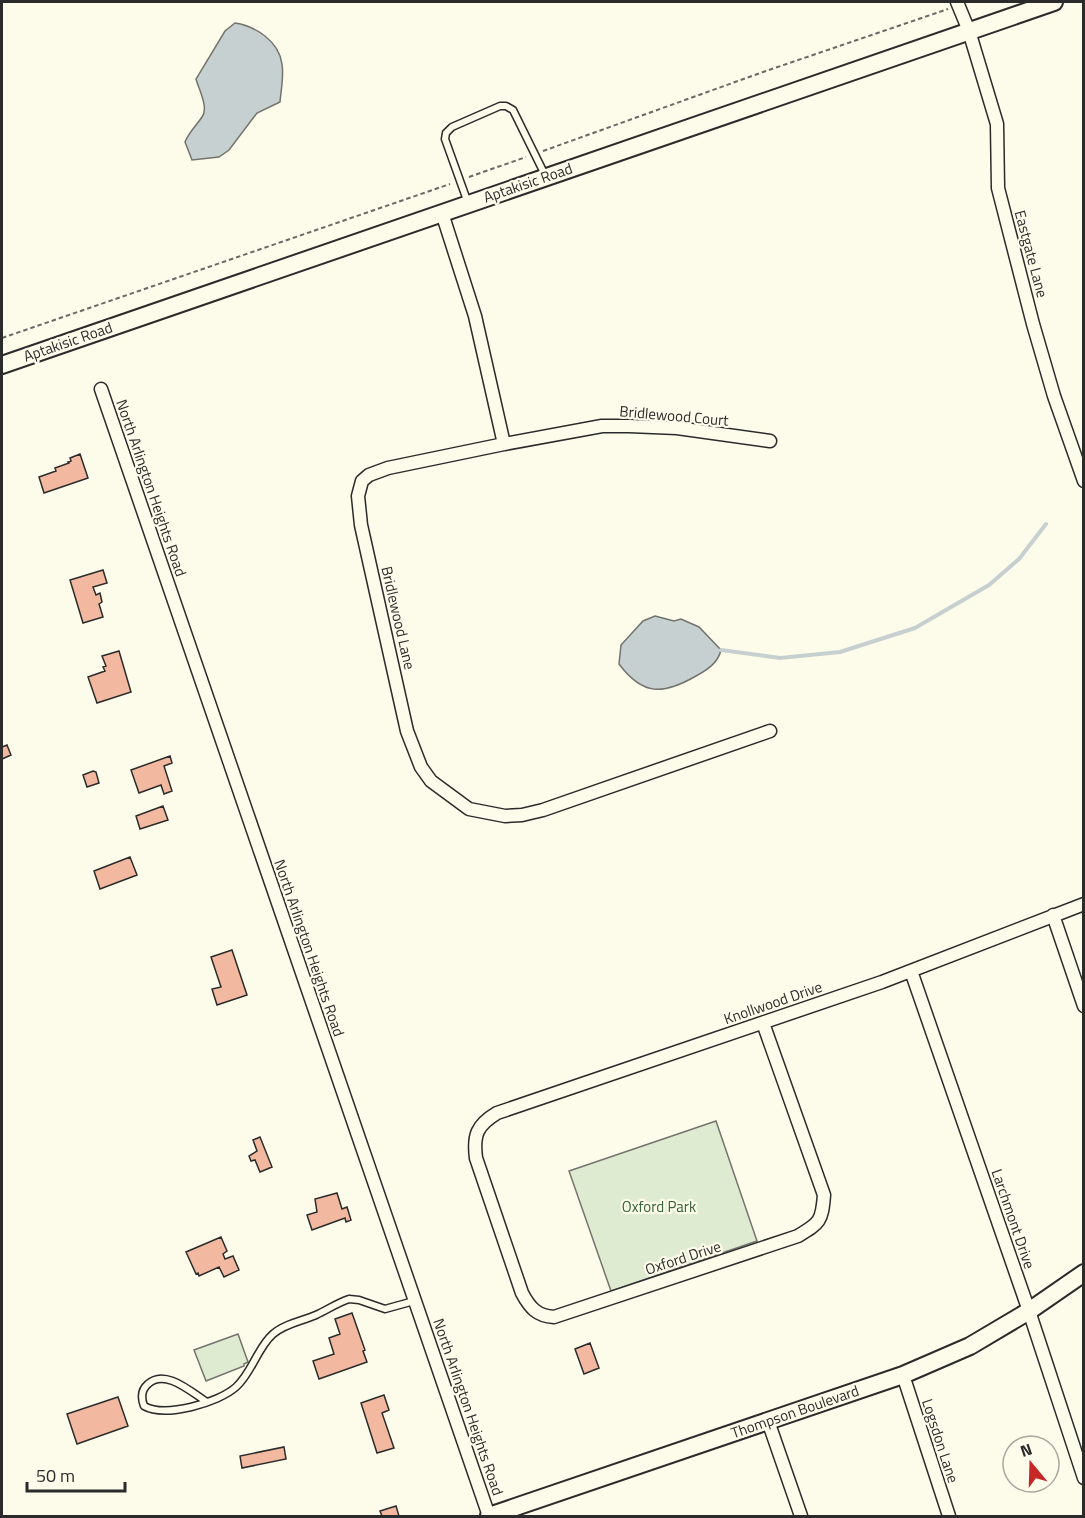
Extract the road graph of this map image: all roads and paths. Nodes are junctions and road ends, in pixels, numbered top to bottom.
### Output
1 (1054, 2) edge
2 (958, 3) edge
3 (969, 31) junction
4 (535, 154) junction
5 (546, 177) junction
6 (459, 180) junction
7 (468, 204) junction
8 (442, 213) junction
9 (2, 338) edge
10 (2, 365) edge
11 (101, 389) dead end
12 (770, 441) dead end
13 (504, 444) junction
14 (1083, 481) edge
15 (770, 731) dead end
16 (1083, 904) edge
17 (1053, 915) junction
18 (911, 971) junction
19 (1083, 1006) edge
20 (763, 1023) junction
21 (477, 1133) joint
22 (1083, 1273) edge
23 (415, 1300) junction
24 (1029, 1311) junction
25 (903, 1375) junction
26 (207, 1402) junction
27 (768, 1421) junction
28 (1083, 1478) edge
29 (489, 1516) edge
30 (801, 1516) edge
31 (949, 1516) edge

1 - 3 main road, Aptakisic Road
2 - 3 street, Eastgate Lane
2 - 4 path
3 - 5 main road, Aptakisic Road
3 - 14 street, Eastgate Lane
4 - 5 lane
4 - 6 path
4 - 6 lane
5 - 7 main road, Aptakisic Road
6 - 7 lane
6 - 9 path
7 - 8 main road, Aptakisic Road
8 - 10 main road, Aptakisic Road
8 - 13 street
11 - 23 street, North Arlington Heights Road
12 - 13 street, Bridlewood Court
13 - 15 street, Bridlewood Lane
16 - 17 street, Knollwood Drive
17 - 18 street, Knollwood Drive
17 - 19 street
18 - 20 street, Knollwood Drive
18 - 24 street, Larchmont Drive
20 - 21 street, Knollwood Drive
20 - 21 street, Oxford Drive
22 - 24 main road, Thompson Boulevard
23 - 26 lane
23 - 29 street, North Arlington Heights Road
24 - 25 main road, Thompson Boulevard
24 - 28 street, Larchmont Drive
25 - 27 main road, Thompson Boulevard
25 - 31 street, Logsdon Lane
26 - 26 lane
27 - 29 main road, Thompson Boulevard
27 - 30 street

